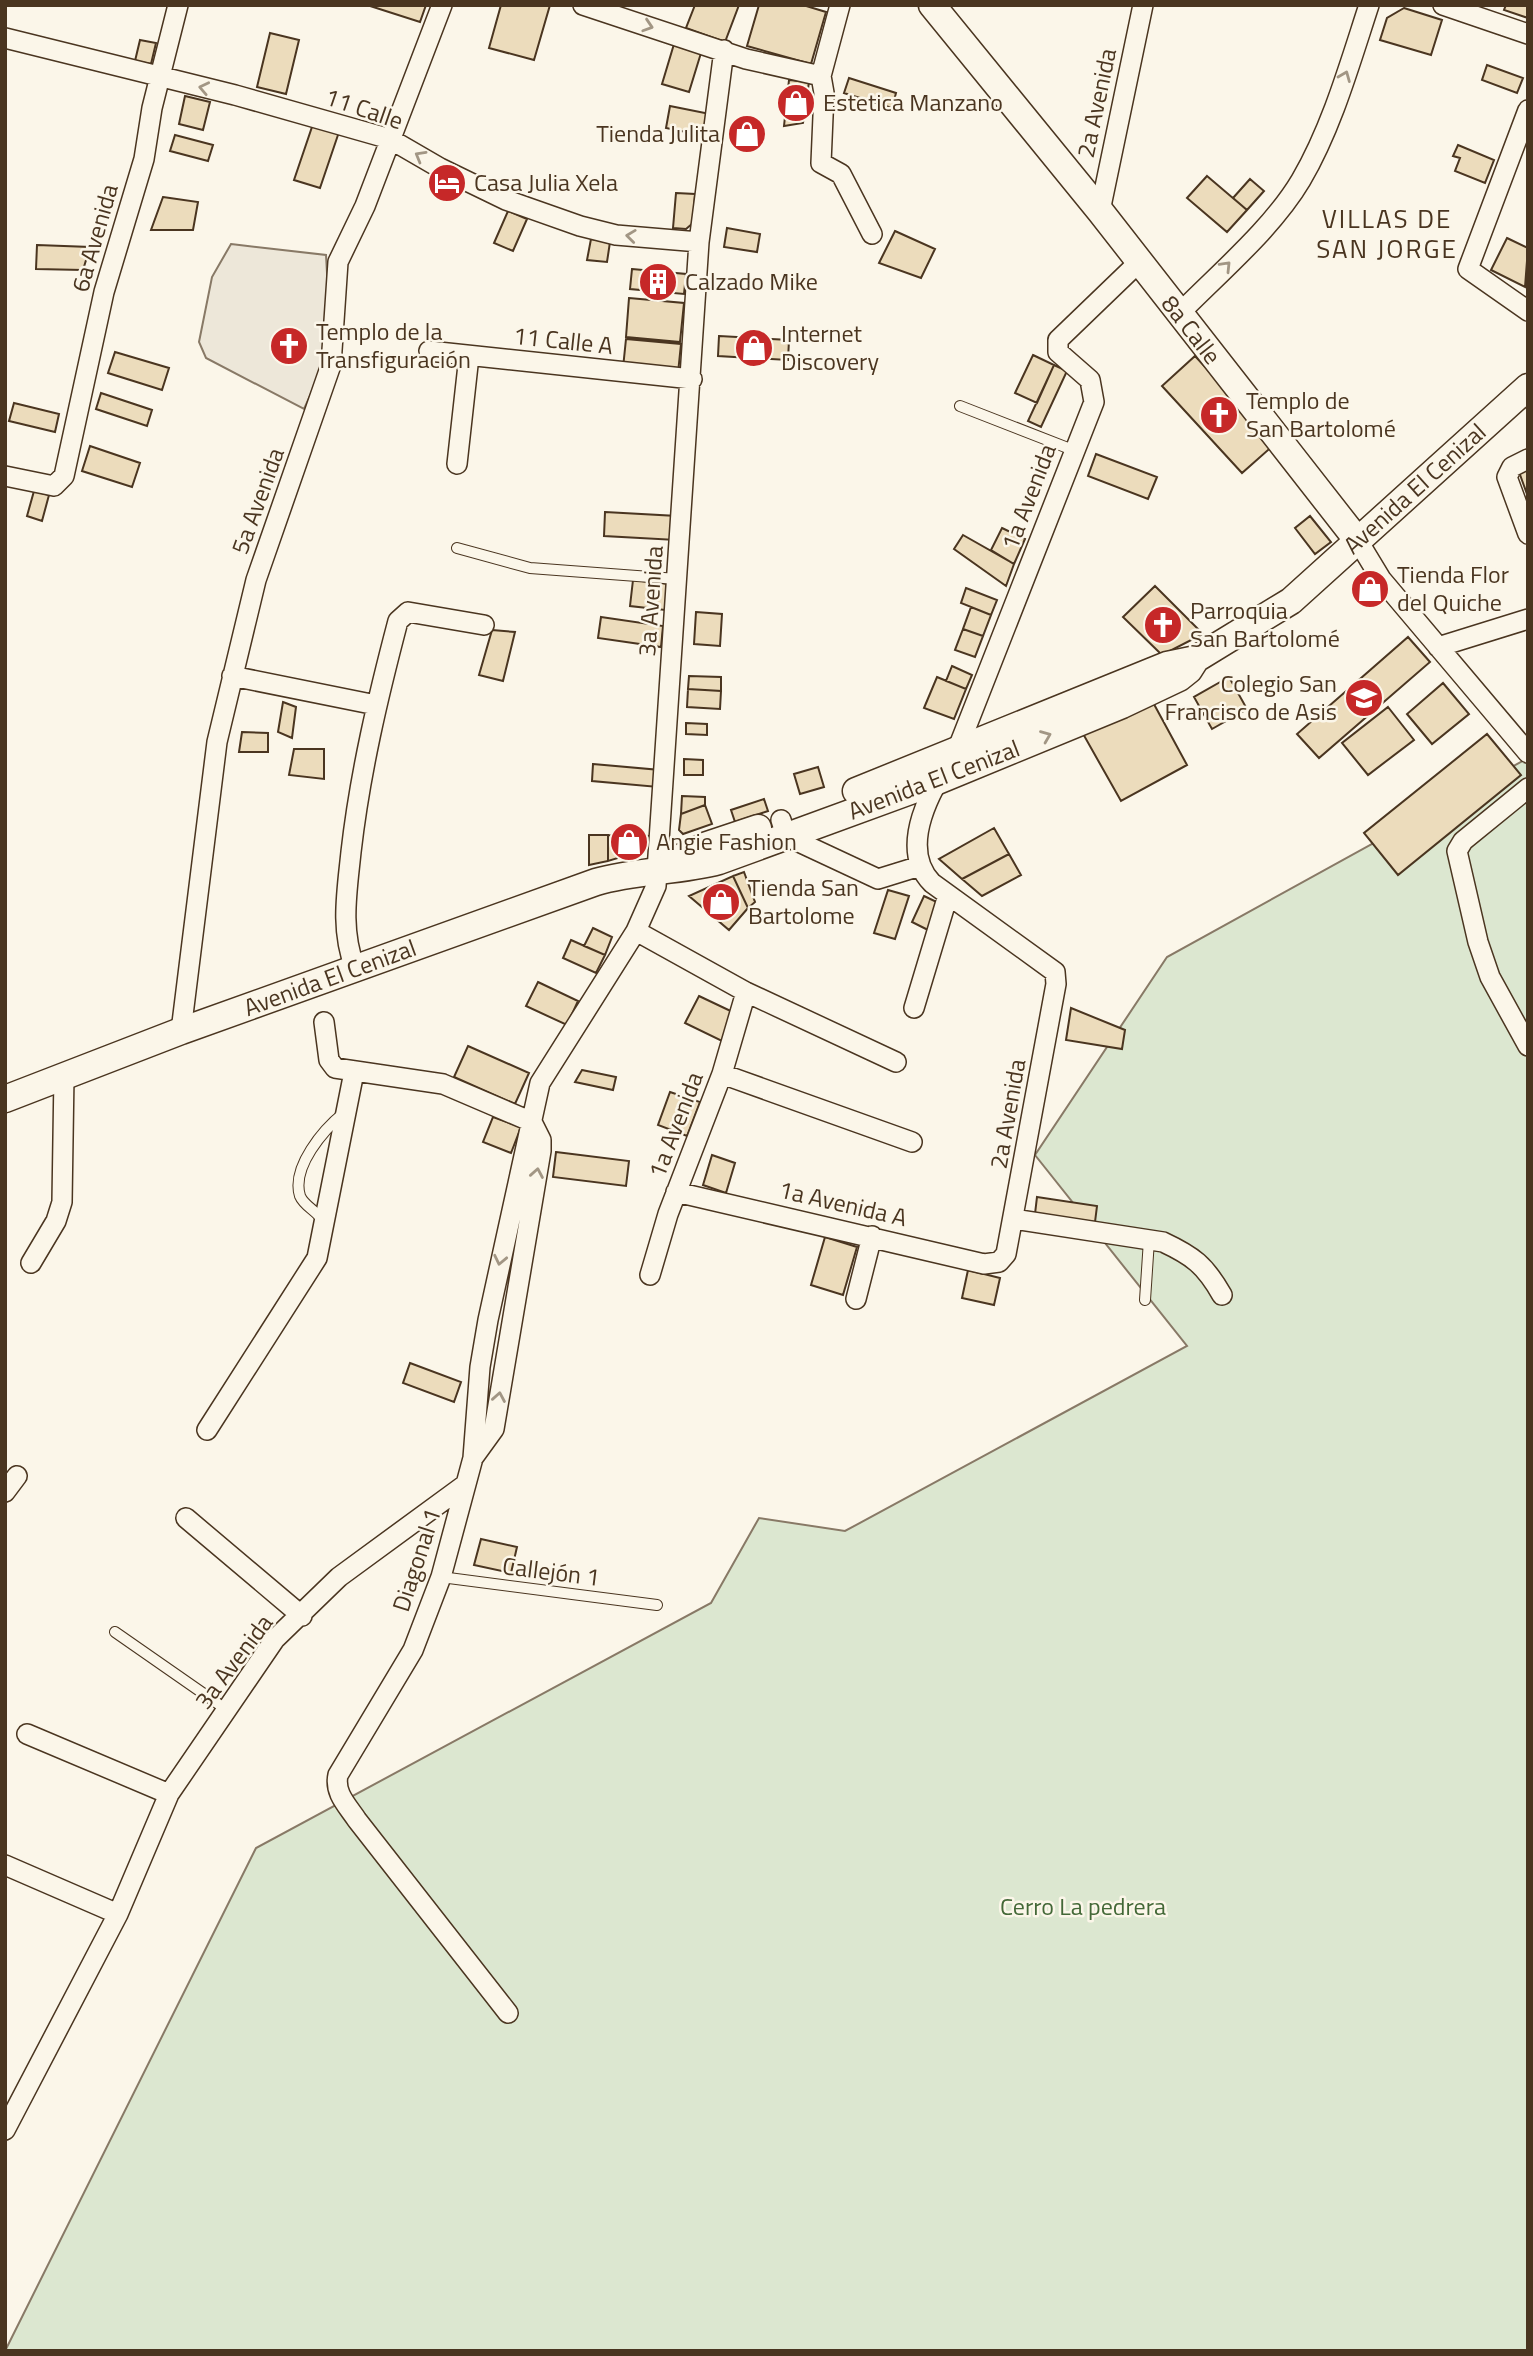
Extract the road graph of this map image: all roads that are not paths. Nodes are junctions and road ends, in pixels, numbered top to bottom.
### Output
1 (178, 5) edge
2 (442, 5) edge
3 (583, 5) edge
4 (840, 5) edge
5 (932, 5) edge
6 (1143, 5) edge
7 (1369, 5) edge
8 (1443, 5) edge
9 (1528, 34) edge
10 (5, 38) edge
11 (724, 50) junction
12 (821, 76) junction
13 (159, 78) junction
14 (1528, 110) edge
15 (390, 139) junction
16 (1100, 211) junction
17 (872, 234) dead end
18 (699, 242) junction
19 (1138, 263) junction
20 (1528, 311) edge
21 (1178, 315) junction
22 (429, 351) dead end
23 (469, 356) junction
24 (692, 379) junction
25 (1528, 387) edge
26 (960, 406) dead end
27 (1073, 450) junction
28 (1528, 459) edge
29 (457, 464) dead end
30 (5, 476) edge
31 (1528, 534) edge
32 (1359, 541) junction
33 (457, 548) dead end
34 (677, 579) junction
35 (1528, 619) edge
36 (484, 625) dead end
37 (1438, 647) junction
38 (1196, 659) junction
39 (232, 676) junction
40 (376, 705) junction
41 (956, 753) junction
42 (1528, 753) edge
43 (935, 782) junction
44 (1528, 788) edge
45 (783, 828) junction
46 (920, 866) junction
47 (658, 869) junction
48 (948, 895) junction
49 (636, 931) junction
50 (355, 968) junction
51 (746, 992) junction
52 (914, 1008) dead end
53 (324, 1022) dead end
54 (181, 1031) junction
55 (1528, 1046) edge
56 (896, 1062) dead end
57 (354, 1072) junction
58 (722, 1074) junction
59 (64, 1075) junction
60 (5, 1099) edge
61 (348, 1111) junction
62 (532, 1122) junction
63 (912, 1142) dead end
64 (676, 1192) junction
65 (1013, 1219) junction
66 (325, 1225) junction
67 (872, 1236) junction
68 (1149, 1240) junction
69 (999, 1262) joint
70 (31, 1263) dead end
71 (650, 1275) dead end
72 (1222, 1294) dead end
73 (856, 1299) dead end
74 (1145, 1300) dead end
75 (207, 1430) dead end
76 (466, 1484) junction
77 (186, 1518) dead end
78 (441, 1577) junction
79 (657, 1605) dead end
80 (302, 1616) junction
81 (115, 1632) dead end
82 (226, 1710) junction
83 (27, 1734) dead end
84 (169, 1794) junction
85 (5, 1865) edge
86 (118, 1914) junction
87 (508, 2013) dead end
88 (5, 2130) edge

1 - 13 street, 6a Avenida
2 - 15 street, 5a Avenida
3 -> 11 street
4 - 12 street
5 - 16 street, 8a Calle
6 - 16 street, 2a Avenida
21 -> 7 street
8 - 9 street
10 - 13 street, 11 Calle
11 - 12 street
11 - 18 street, 3a Avenida
12 - 17 street
15 -> 13 street, 11 Calle
13 - 30 street, 6a Avenida
14 - 20 street
18 -> 15 street, 11 Calle
15 - 39 street, 5a Avenida
16 - 19 street, 8a Calle
18 - 24 street, 3a Avenida
19 - 21 street, 8a Calle
19 - 27 street, 1a Avenida
21 - 32 street, 8a Calle
22 - 23 street, 11 Calle A
23 - 24 street, 11 Calle A
23 - 29 street
24 - 34 street, 3a Avenida
25 - 32 street, Avenida El Cenizal
26 - 27 lane
27 - 41 street, 1a Avenida
28 - 31 street
32 - 37 street, 8a Calle
32 - 38 street, Avenida El Cenizal
33 - 34 lane
34 - 47 street, 3a Avenida
35 - 37 street
36 - 40 street
37 - 42 street, 8a Calle
38 - 41 street, Avenida El Cenizal
43 -> 38 street, Avenida El Cenizal
39 - 40 street
39 - 54 street, 5a Avenida
40 - 50 street
41 - 43 street, 1a Avenida
41 - 45 street, Avenida El Cenizal
43 - 45 street, Avenida El Cenizal
43 - 46 street
44 - 55 street
45 - 46 street
45 - 47 street, Avenida El Cenizal
46 - 48 street
47 - 49 street, 3a Avenida
47 - 50 street, Avenida El Cenizal
48 - 52 street
48 - 65 street, 2a Avenida
49 - 51 street
49 - 62 street, 3a Avenida
50 - 54 street, Avenida El Cenizal
51 - 56 street
51 - 58 street, 1a Avenida
53 - 57 street
54 - 59 street, Avenida El Cenizal
57 - 61 street
57 - 62 street
58 - 63 street
58 - 64 street, 1a Avenida
59 - 60 street, Avenida El Cenizal
59 - 70 street
61 - 66 street
61 - 66 lane
62 - 76 street, 3a Avenida
64 - 67 street, 1a Avenida A
64 - 71 street, 1a Avenida
65 - 68 street
65 - 69 street, 2a Avenida
66 - 75 street
67 - 69 street, 1a Avenida A
67 - 73 street
68 - 72 street
68 - 74 lane
76 - 78 street, Diagonal 1
76 - 80 street, 3a Avenida
77 - 80 street
78 - 79 lane, Callejón 1
78 - 87 street, Diagonal 1
80 - 82 street, 3a Avenida
81 - 82 lane
82 - 84 street, 3a Avenida
83 - 84 street
84 - 86 street, 3a Avenida
85 - 86 street
86 - 88 street, 3a Avenida

